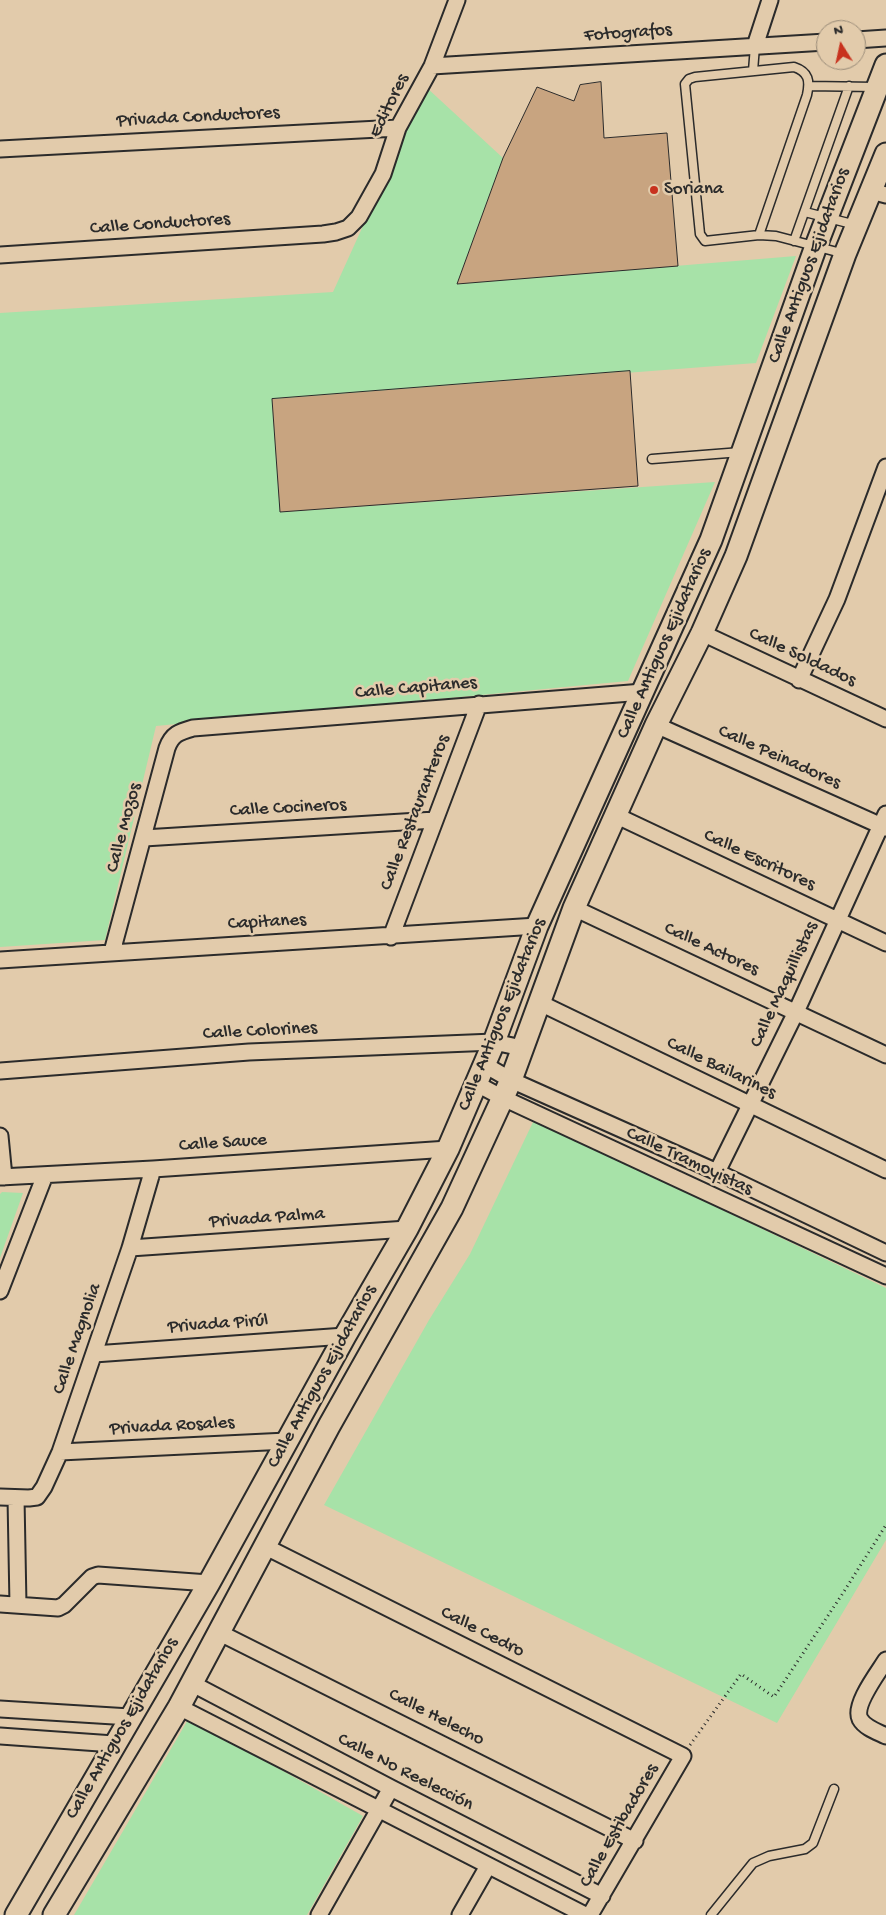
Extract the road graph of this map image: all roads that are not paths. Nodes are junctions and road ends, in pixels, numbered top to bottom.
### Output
1 (457, 0) edge
2 (770, 0) edge
3 (886, 38) edge
4 (866, 39) edge
5 (816, 43) edge
6 (755, 46) junction
7 (886, 65) edge
8 (432, 66) junction
9 (753, 70) junction
10 (809, 86) junction
11 (849, 86) junction
12 (878, 87) junction
13 (398, 128) junction
14 (0, 148) edge
15 (886, 154) edge
16 (879, 193) edge
17 (804, 212) junction
18 (827, 218) junction
19 (857, 226) junction
20 (323, 234) joint
21 (758, 236) junction
22 (794, 241) junction
23 (816, 246) junction
24 (845, 254) junction
25 (0, 256) edge
26 (743, 452) junction
27 (652, 459) dead end
28 (886, 466) edge
29 (702, 633) junction
30 (798, 680) junction
31 (643, 692) junction
32 (479, 704) junction
33 (886, 719) edge
34 (656, 725) junction
35 (193, 728) joint
36 (615, 815) junction
37 (434, 820) junction
38 (884, 822) edge
39 (144, 838) junction
40 (574, 908) junction
41 (838, 919) junction
42 (537, 926) junction
43 (391, 936) junction
44 (886, 943) edge
45 (112, 952) junction
46 (0, 960) edge
47 (538, 1002) junction
48 (796, 1012) junction
49 (494, 1042) junction
50 (522, 1048) junction
51 (886, 1056) edge
52 (0, 1071) edge
53 (481, 1075) junction
54 (507, 1089) junction
55 (750, 1106) junction
56 (0, 1136) edge
57 (448, 1149) junction
58 (153, 1169) junction
59 (886, 1170) edge
60 (716, 1172) junction
61 (45, 1175) junction
62 (2, 1177) edge
63 (407, 1229) junction
64 (130, 1248) junction
65 (886, 1253) edge
66 (886, 1276) edge
67 (0, 1291) edge
68 (346, 1336) junction
69 (94, 1354) junction
70 (287, 1441) junction
71 (60, 1452) junction
72 (0, 1496) edge
73 (16, 1498) junction
74 (264, 1546) junction
75 (209, 1583) junction
76 (0, 1604) edge
77 (18, 1606) junction
78 (218, 1632) junction
79 (886, 1660) edge
80 (191, 1683) junction
81 (179, 1707) junction
82 (0, 1709) edge
83 (130, 1718) junction
84 (0, 1736) edge
85 (886, 1736) edge
86 (114, 1744) junction
87 (683, 1756) joint
88 (391, 1788) junction
89 (834, 1790) dead end
90 (378, 1810) junction
91 (635, 1841) junction
92 (488, 1866) junction
93 (602, 1896) junction
94 (16, 1915) edge
95 (54, 1915) edge
96 (319, 1915) edge
97 (460, 1915) edge
98 (585, 1915) edge
99 (590, 1915) edge
100 (711, 1915) edge

1 - 8 street, Editores
2 - 6 street
3 - 4 street
5 - 6 street, Fotografos
6 - 8 street, Fotografos
6 - 9 lane
7 - 12 street, Calle Antiguos Ejidatarios
8 - 13 street, Editores
9 - 10 lane
9 - 21 lane
10 - 11 lane
10 - 21 lane
11 - 12 lane
11 - 17 lane
12 - 18 street, Calle Antiguos Ejidatarios
13 - 14 street, Privada Conductores
13 - 20 street, Editores
15 - 16 street, Calle Antiguos Ejidatarios
16 - 19 street, Calle Antiguos Ejidatarios
17 - 18 lane
17 - 22 lane
18 - 19 lane
18 - 23 street, Calle Antiguos Ejidatarios
19 - 24 street, Calle Antiguos Ejidatarios
20 - 25 street, Calle Conductores
21 - 22 lane
22 - 23 lane
23 - 24 lane
23 - 26 street, Calle Antiguos Ejidatarios
24 - 29 street, Calle Antiguos Ejidatarios
26 - 27 lane
26 - 31 street, Calle Antiguos Ejidatarios
28 - 30 street
29 - 30 street, Calle Soldados
29 - 34 street, Calle Antiguos Ejidatarios
30 - 33 street, Calle Soldados
31 - 32 street, Calle Capitanes
31 - 42 street, Calle Antiguos Ejidatarios
32 - 35 street, Calle Capitanes
32 - 37 street, Calle Restauranteros
34 - 36 street, Calle Antiguos Ejidatarios
34 - 38 street, Calle Peinadores
35 - 39 street, Calle Mozos
36 - 40 street, Calle Antiguos Ejidatarios
36 - 41 street, Calle Escritores
37 - 39 street, Calle Cocineros
37 - 43 street, Calle Restauranteros
38 - 41 street, Calle Maquillistas
39 - 45 street, Calle Mozos
40 - 47 street, Calle Antiguos Ejidatarios
40 - 48 street, Calle Actores
41 - 44 street, Calle Escritores
41 - 48 street, Calle Maquillistas
42 - 43 street, Capitanes
42 - 49 street, Calle Antiguos Ejidatarios
43 - 45 street, Capitanes
45 - 46 street, Capitanes
47 - 50 street, Calle Antiguos Ejidatarios
47 - 55 street, Calle Bailarines
48 - 51 street, Calle Actores
48 - 55 street, Calle Maquillistas
49 - 50 street, Calle Colorines
49 - 52 street, Calle Colorines
49 - 53 street, Calle Antiguos Ejidatarios
50 - 54 street, Calle Antiguos Ejidatarios
53 - 54 street, Calle Tramoyistas
53 - 54 street, Calle Tramoyistas
53 - 57 street, Calle Antiguos Ejidatarios
54 - 60 street, Calle Tramoyistas
54 - 66 street, Calle Tramoyistas
54 - 74 street, Calle Antiguos Ejidatarios
55 - 59 street, Calle Bailarines
55 - 60 street, Calle Maquillistas
56 - 62 street
57 - 58 street, Calle Sauce
57 - 63 street, Calle Antiguos Ejidatarios
58 - 61 street, Calle Sauce
58 - 64 street, Calle Magnolia
60 - 65 street, Calle Tramoyistas
61 - 62 street, Calle Sauce
61 - 67 street
63 - 64 street, Privada Palma
63 - 68 street, Calle Antiguos Ejidatarios
64 - 69 street, Calle Magnolia
68 - 69 street, Privada Pirúl
68 - 70 street, Calle Antiguos Ejidatarios
69 - 71 street, Calle Magnolia
70 - 71 street, Privada Rosales
70 - 75 street, Calle Antiguos Ejidatarios
71 - 73 street, Calle Magnolia
72 - 73 street
73 - 77 street
74 - 78 street, Calle Antiguos Ejidatarios
74 - 87 street, Calle Cedro
75 - 77 street
75 - 83 street, Calle Antiguos Ejidatarios
76 - 77 street
78 - 80 street, Calle Antiguos Ejidatarios
78 - 91 street, Calle Helecho
79 - 85 street
80 - 81 street, Calle Antiguos Ejidatarios
80 - 88 street, Calle No Reelección
81 - 90 street
81 - 95 street, Calle Antiguos Ejidatarios
82 - 83 street
83 - 86 street, Calle Antiguos Ejidatarios
84 - 86 street
86 - 94 street, Calle Antiguos Ejidatarios
87 - 91 street, Calle Estibadores
88 - 90 street
88 - 93 street, Calle No Reelección
89 - 100 lane
90 - 92 street
90 - 96 street
91 - 93 street, Calle Estibadores
92 - 97 street
92 - 98 street
93 - 99 street, Calle Estibadores

